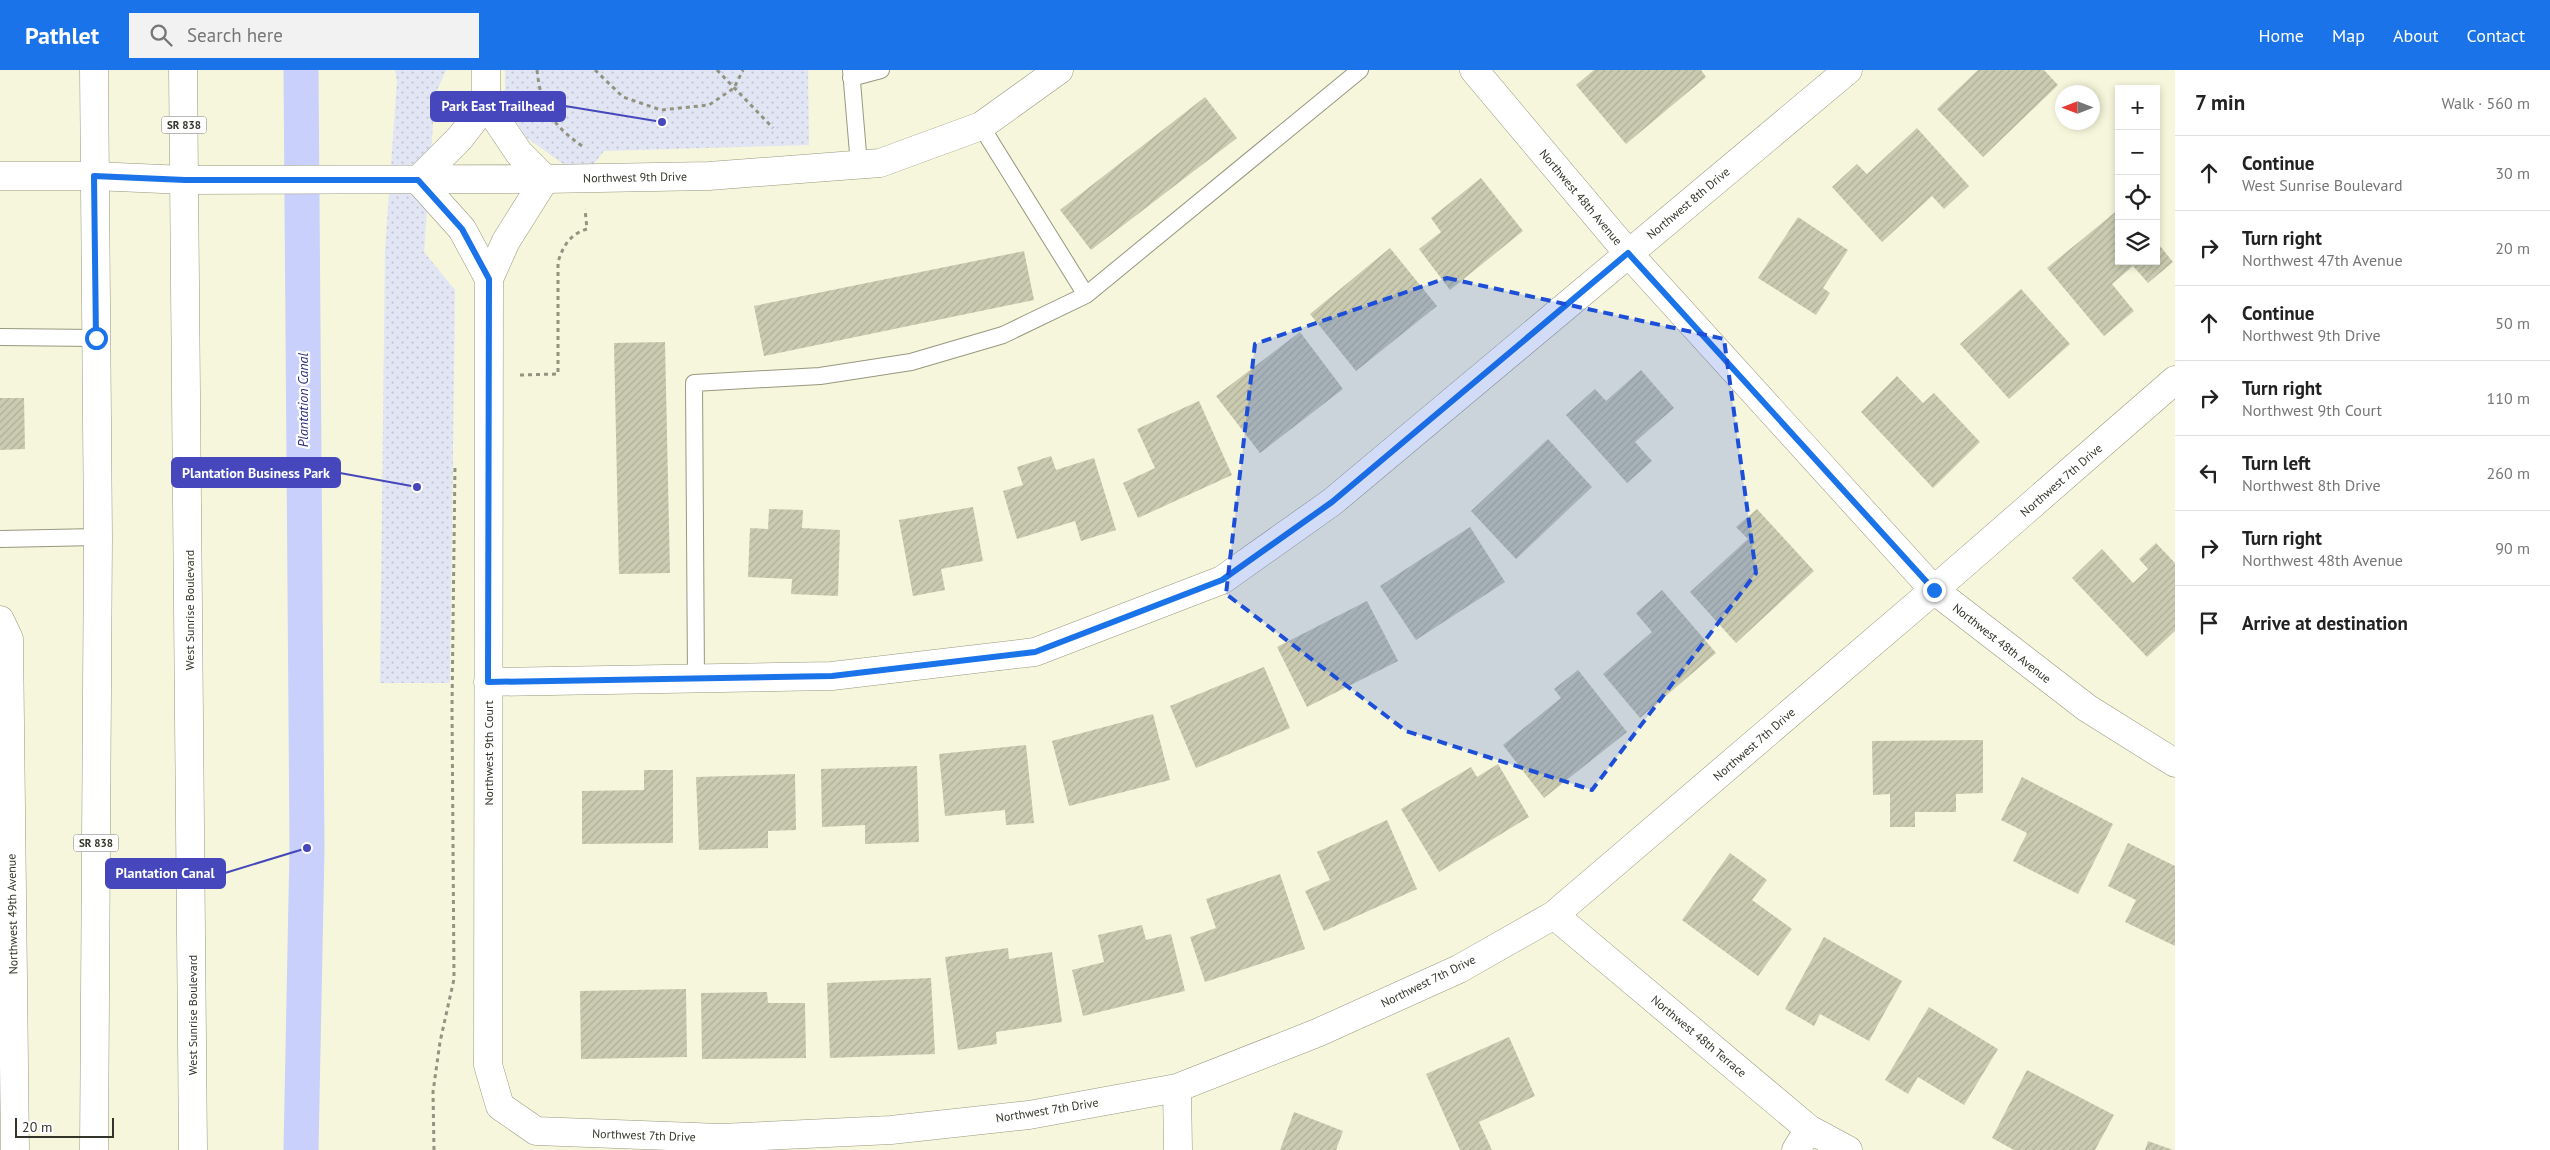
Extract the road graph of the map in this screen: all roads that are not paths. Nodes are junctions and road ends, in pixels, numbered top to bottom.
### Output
1 (94, 70) edge
2 (183, 70) edge
3 (486, 70) edge
4 (881, 70) edge
5 (1059, 70) edge
6 (1360, 70) edge
7 (1474, 70) edge
8 (1848, 70) edge
9 (851, 74) edge
10 (486, 104) junction
11 (982, 126) junction
12 (859, 165) junction
13 (0, 176) edge
14 (94, 176) junction
15 (545, 179) junction
16 (185, 180) junction
17 (412, 180) junction
18 (1628, 253) junction
19 (489, 279) junction
20 (1086, 295) junction
21 (0, 338) edge
22 (96, 338) junction
23 (2175, 380) edge
24 (98, 537) junction
25 (0, 539) edge
26 (1934, 590) junction
27 (0, 620) edge
28 (696, 678) junction
29 (488, 682) junction
30 (2175, 763) edge
31 (1554, 915) junction
32 (1177, 1088) junction
33 (500, 1106) joint
34 (1803, 1139) edge
35 (721, 1144) edge
36 (15, 1150) edge
37 (94, 1150) edge
38 (192, 1150) edge
39 (1178, 1150) edge
40 (1848, 1150) edge

1 - 14 street, SR 838
2 - 16 street, West Sunrise Boulevard / SR 838
3 - 10 street
4 - 9 lane
5 - 11 street, Northwest 9th Drive
6 - 20 lane
7 - 18 street, Northwest 48th Avenue
8 - 18 street, Northwest 8th Drive
9 - 12 lane
10 - 15 street
10 - 17 street
11 - 12 street, Northwest 9th Drive
11 - 20 lane
12 - 15 street, Northwest 9th Drive
13 - 14 street, Northwest 9th Drive
14 - 16 street, Northwest 9th Drive
14 - 22 street, SR 838
15 - 17 street, Northwest 9th Drive
15 - 19 street, Northwest 9th Court
16 - 17 street, Northwest 9th Drive
16 - 38 street, West Sunrise Boulevard / SR 838
17 - 19 street, Northwest 9th Court
18 - 26 street, Northwest 48th Avenue
18 - 28 street, Northwest 8th Drive
19 - 29 street, Northwest 9th Court
20 - 28 lane
21 - 22 lane
22 - 24 street, SR 838
23 - 26 street, Northwest 7th Drive
24 - 25 lane
24 - 37 street, SR 838
26 - 30 street, Northwest 48th Avenue
26 - 31 street, Northwest 7th Drive
27 - 36 street, Northwest 49th Avenue
28 - 29 street, Northwest 8th Drive
29 - 33 street, Northwest 9th Court
31 - 32 street, Northwest 7th Drive
31 - 34 street, Northwest 48th Terrace
32 - 35 street, Northwest 7th Drive
32 - 39 street
33 - 35 street, Northwest 7th Drive
34 - 40 street, Northwest 48th Terrace

